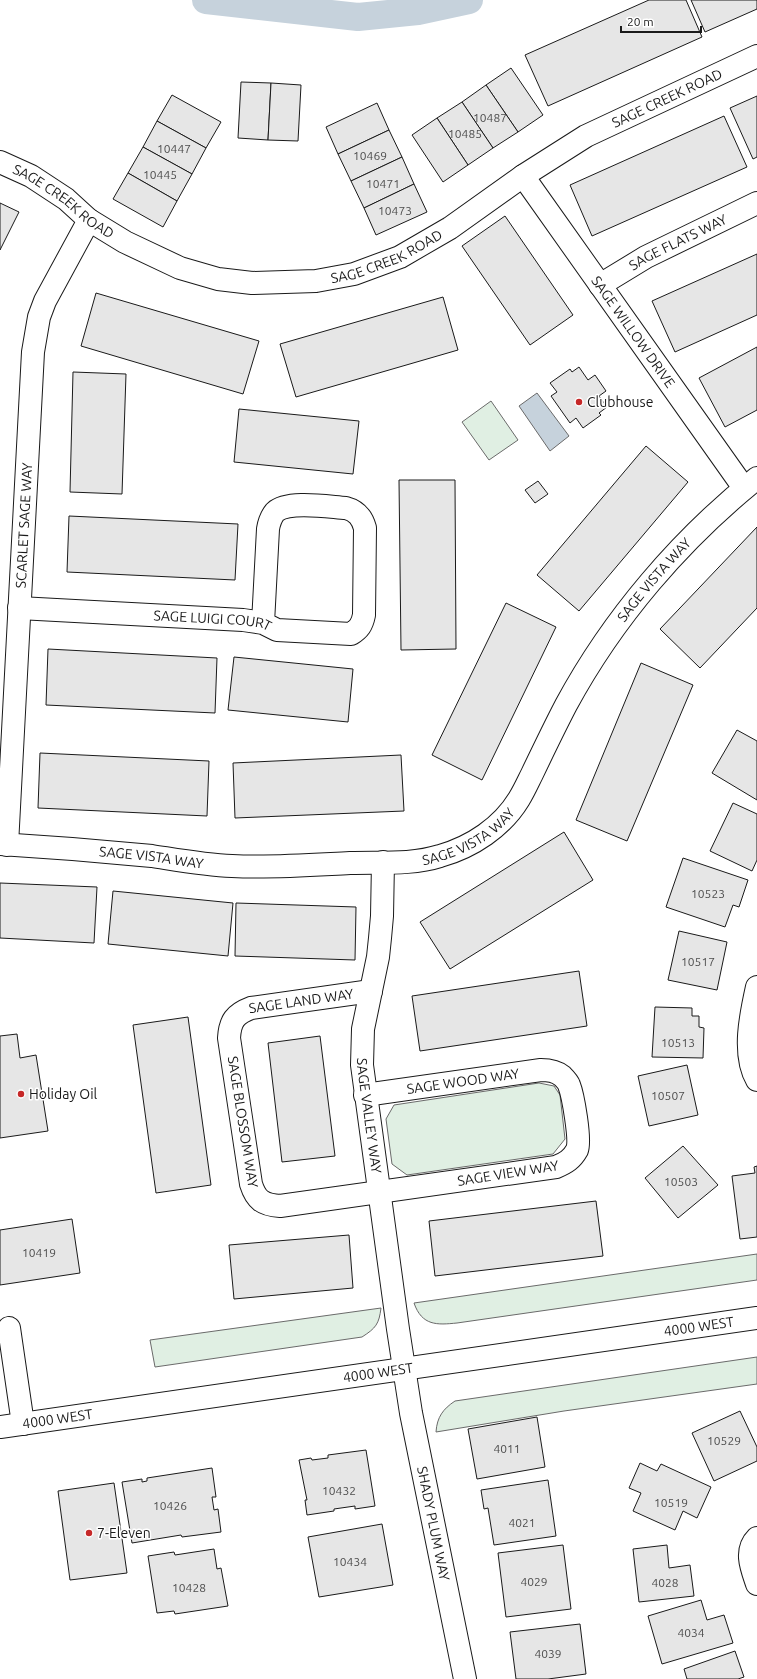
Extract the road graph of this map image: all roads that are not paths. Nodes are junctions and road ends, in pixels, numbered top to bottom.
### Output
1 (757, 56) edge
2 (0, 162) edge
3 (523, 176) junction
4 (757, 203) edge
5 (89, 220) junction
6 (600, 285) junction
7 (751, 483) edge
8 (19, 608) junction
9 (263, 623) junction
10 (3, 844) edge
11 (383, 862) junction
12 (757, 987) edge
13 (371, 991) junction
14 (234, 1019) joint
15 (561, 1075) joint
16 (757, 1080) edge
17 (365, 1094) junction
18 (379, 1192) junction
19 (757, 1318) edge
20 (9, 1328) dead end
21 (404, 1369) junction
22 (23, 1424) junction
23 (0, 1427) edge
24 (757, 1538) edge
25 (757, 1584) edge
26 (465, 1679) edge

1 - 3 street, SAGE CREEK ROAD
2 - 5 street, SAGE CREEK ROAD
3 - 5 street, SAGE CREEK ROAD
3 - 6 street, SAGE WILLOW DRIVE
4 - 6 street, SAGE FLATS WAY
5 - 8 street, SCARLET SAGE WAY
6 - 7 street, SAGE WILLOW DRIVE
7 - 11 street, SAGE VISTA WAY
8 - 9 street, SAGE LUIGI COURT
8 - 10 street, SCARLET SAGE WAY
9 - 9 street, SAGE LUIGI COURT
10 - 11 street, SAGE VISTA WAY
11 - 13 street, SAGE VALLEY WAY
12 - 16 street
13 - 14 street, SAGE LAND WAY
13 - 17 street, SAGE VALLEY WAY
14 - 18 street, SAGE BLOSSOM WAY
15 - 17 street, SAGE WOOD WAY
15 - 18 street, SAGE VIEW WAY
17 - 18 street, SAGE VALLEY WAY
18 - 21 street, SAGE VALLEY WAY
19 - 21 street, 4000 WEST
20 - 22 street
21 - 22 street, 4000 WEST
21 - 26 street, SHADY PLUM WAY
22 - 23 street, 4000 WEST
24 - 25 street

